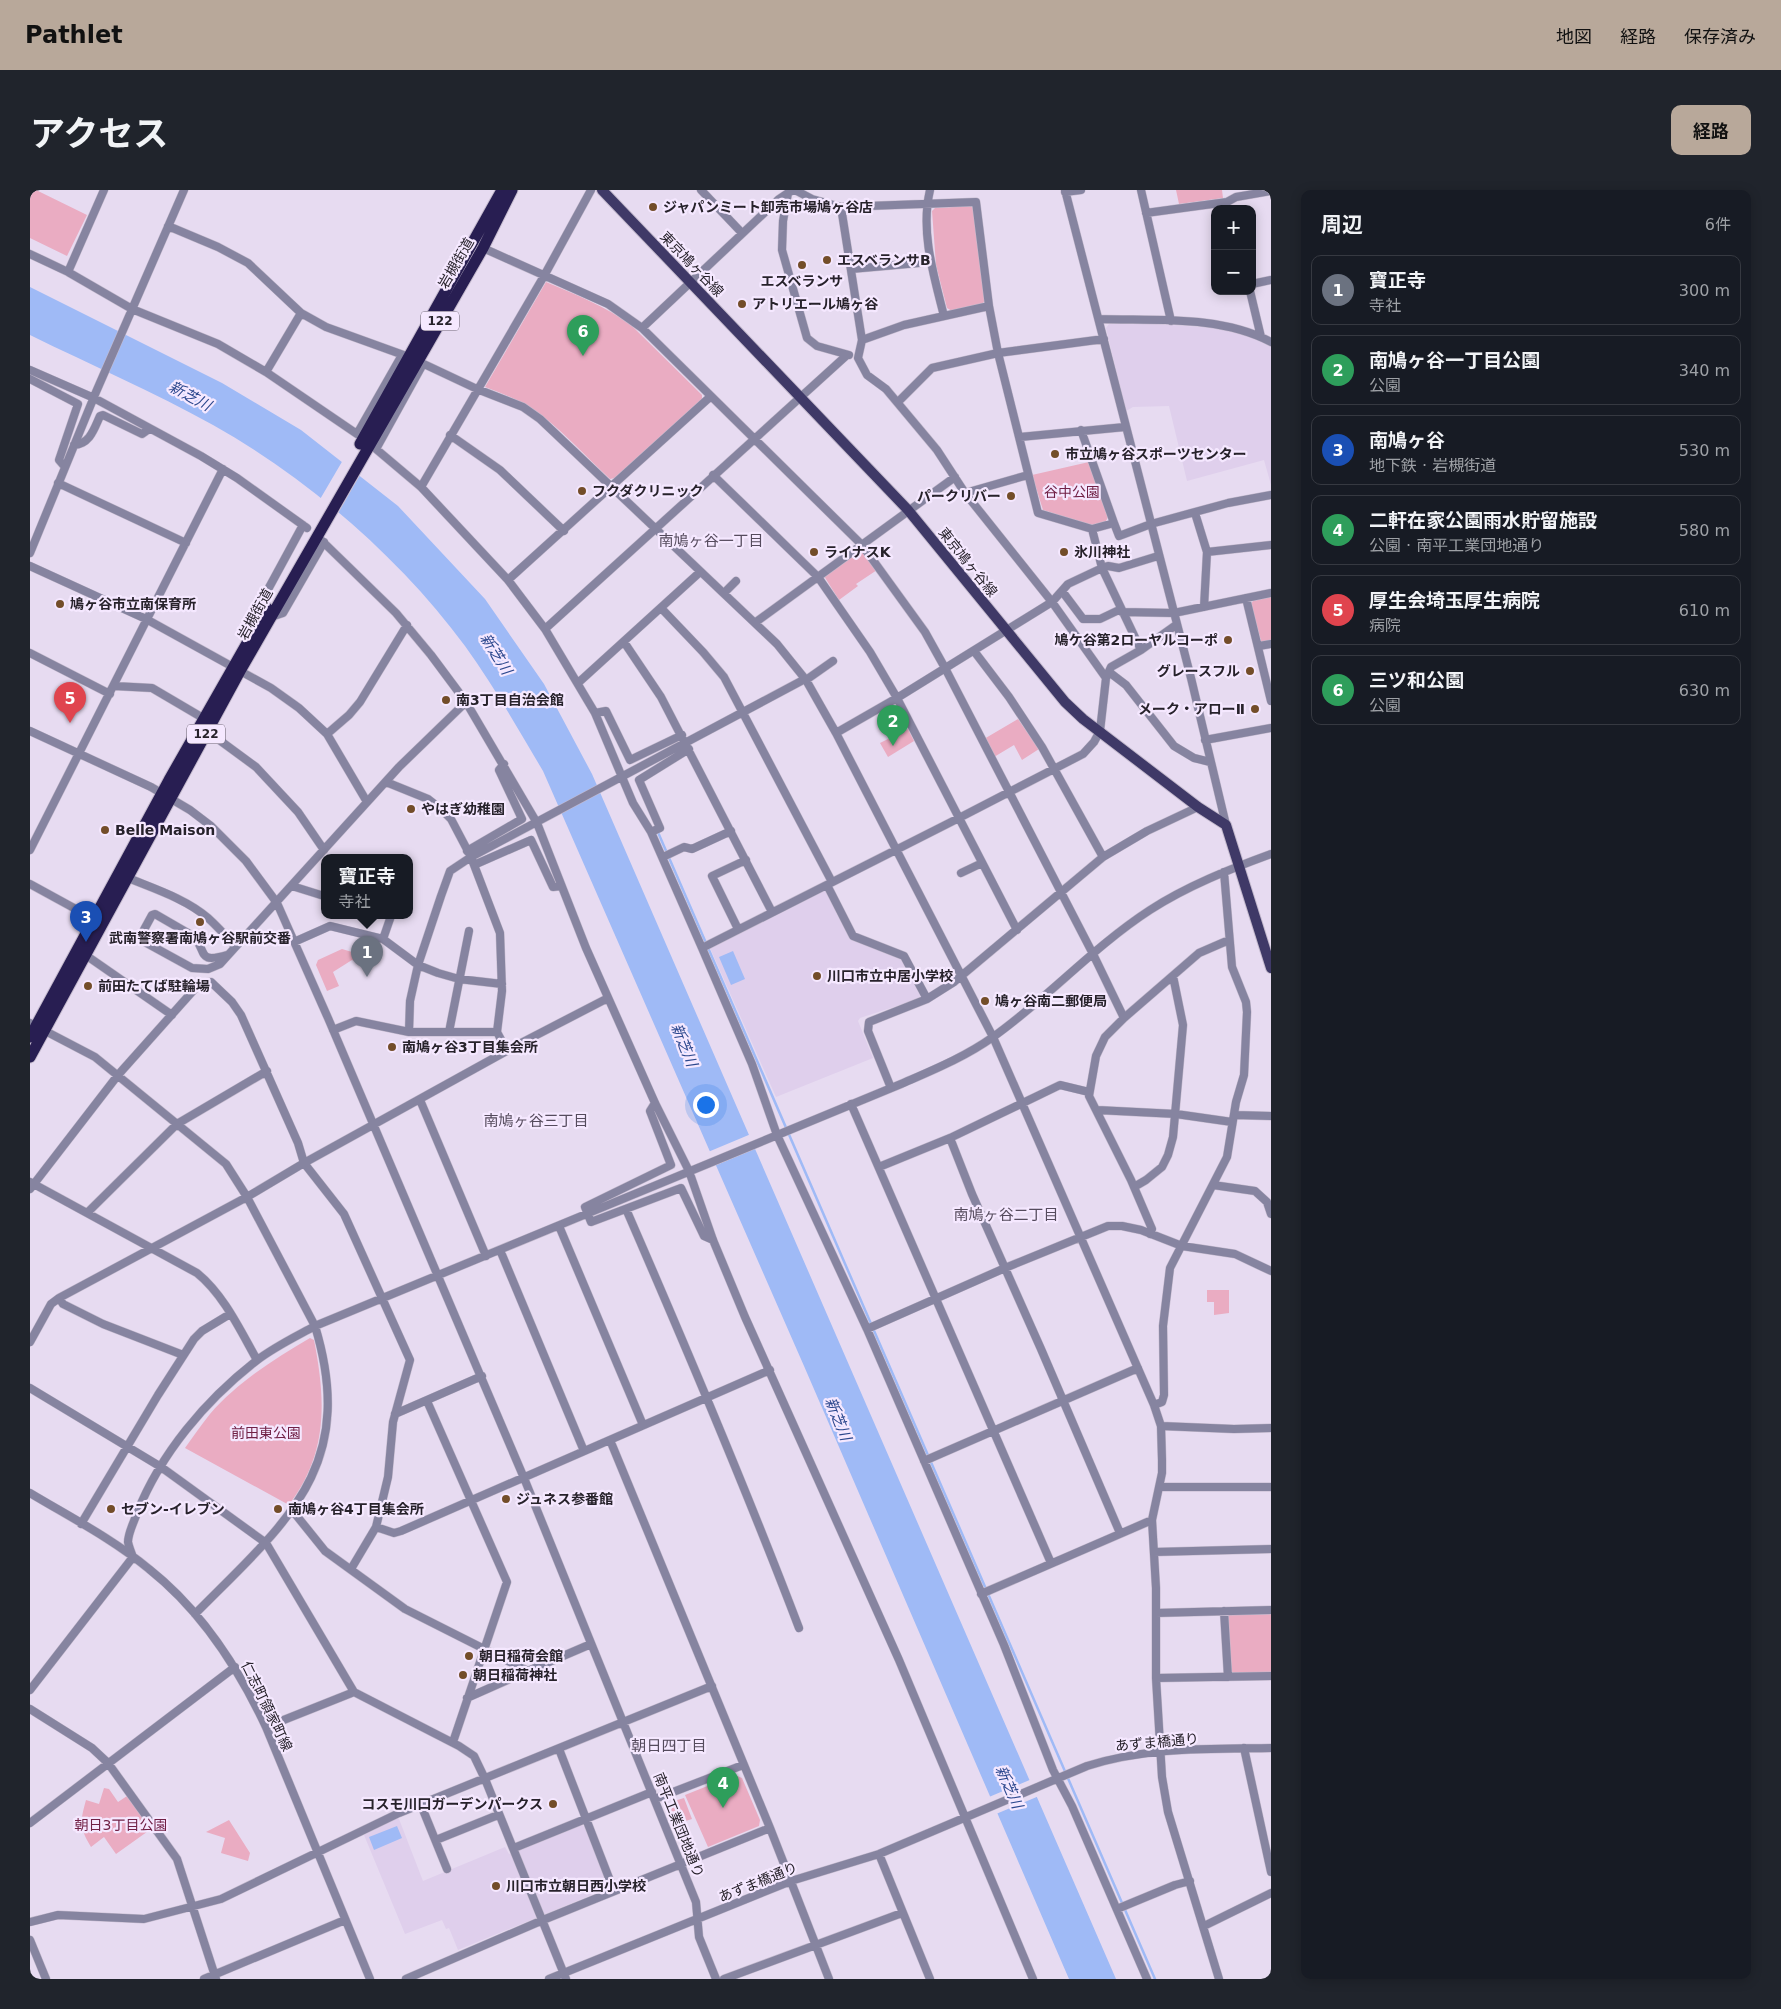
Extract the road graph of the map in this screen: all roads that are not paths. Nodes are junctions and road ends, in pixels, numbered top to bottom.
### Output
1 (104, 190) edge
2 (184, 190) edge
3 (502, 190) edge
4 (512, 190) edge
5 (590, 190) edge
6 (602, 190) edge
7 (701, 190) edge
8 (930, 190) edge
9 (1081, 190) edge
10 (1141, 190) edge
11 (1271, 190) edge
12 (792, 191) edge
13 (1065, 191) edge
14 (927, 204) junction
15 (1228, 205) edge
16 (841, 207) junction
17 (1211, 207) edge
18 (1146, 213) junction
19 (168, 226) junction
20 (742, 233) junction
21 (482, 248) junction
22 (30, 254) edge
23 (930, 262) junction
24 (851, 269) junction
25 (68, 272) junction
26 (544, 276) junction
27 (1271, 280) edge
28 (692, 283) junction
29 (1256, 283) edge
30 (1251, 295) edge
31 (990, 306) junction
32 (131, 311) junction
33 (301, 313) junction
34 (944, 316) junction
35 (1099, 319) junction
36 (1171, 321) junction
37 (642, 328) junction
38 (1262, 337) junction
39 (1104, 339) junction
40 (862, 340) junction
41 (1271, 342) edge
42 (998, 353) junction
43 (847, 355) junction
44 (858, 358) junction
45 (413, 359) junction
46 (30, 370) edge
47 (266, 372) junction
48 (30, 380) edge
49 (477, 389) junction
50 (95, 395) junction
51 (710, 397) junction
52 (799, 397) junction
53 (898, 402) junction
54 (1125, 427) junction
55 (150, 429) junction
56 (1081, 430) junction
57 (450, 435) junction
58 (1020, 437) junction
59 (754, 440) junction
60 (74, 445) junction
61 (65, 467) junction
62 (223, 469) junction
63 (713, 475) junction
64 (1028, 475) junction
65 (955, 477) junction
66 (58, 483) junction
67 (611, 486) junction
68 (420, 487) junction
69 (965, 493) junction
70 (1271, 495) edge
71 (908, 510) junction
72 (1195, 513) junction
73 (1114, 523) junction
74 (1151, 524) junction
75 (312, 526) junction
76 (656, 528) junction
77 (1092, 529) junction
78 (564, 531) junction
79 (186, 543) junction
80 (1271, 544) edge
81 (862, 545) junction
82 (1207, 552) junction
83 (30, 554) edge
84 (1158, 556) junction
85 (30, 566) edge
86 (1102, 568) junction
87 (700, 572) junction
88 (818, 577) junction
89 (508, 580) junction
90 (736, 581) dead end
91 (1062, 591) junction
92 (724, 593) junction
93 (1271, 593) edge
94 (1246, 598) junction
95 (1052, 602) junction
96 (259, 606) dead end
97 (1204, 607) junction
98 (662, 608) junction
99 (1122, 610) junction
100 (1174, 613) junction
101 (271, 617) junction
102 (146, 619) junction
103 (756, 622) junction
104 (407, 625) junction
105 (1176, 626) junction
106 (545, 629) junction
107 (1006, 630) junction
108 (624, 642) junction
109 (1271, 644) edge
110 (1258, 646) junction
111 (1141, 650) junction
112 (974, 651) junction
113 (30, 653) edge
114 (833, 661) dead end
115 (945, 668) junction
116 (236, 669) junction
117 (1107, 675) junction
118 (806, 679) junction
119 (578, 683) junction
120 (114, 686) junction
121 (110, 694) junction
122 (897, 698) junction
123 (1271, 700) edge
124 (466, 702) junction
125 (743, 712) junction
126 (595, 713) junction
127 (203, 718) junction
128 (1271, 728) edge
129 (30, 731) edge
130 (208, 731) junction
131 (1100, 731) junction
132 (836, 733) junction
133 (327, 734) junction
134 (682, 735) junction
135 (1204, 740) junction
136 (688, 746) junction
137 (79, 754) junction
138 (1210, 762) junction
139 (504, 764) junction
140 (1055, 769) junction
141 (622, 777) junction
142 (386, 782) junction
143 (1010, 792) junction
144 (167, 795) junction
145 (367, 802) junction
146 (1198, 807) junction
147 (959, 818) junction
148 (537, 823) junction
149 (1226, 825) junction
150 (731, 831) junction
151 (651, 832) junction
152 (32, 840) edge
153 (896, 849) junction
154 (30, 850) edge
155 (324, 850) junction
156 (469, 854) junction
157 (1271, 854) edge
158 (662, 857) junction
159 (1103, 857) junction
160 (746, 860) junction
161 (982, 863) junction
162 (474, 865) junction
163 (1240, 866) junction
164 (1224, 872) junction
165 (961, 873) dead end
166 (128, 878) junction
167 (830, 883) junction
168 (30, 884) edge
169 (292, 886) junction
170 (561, 886) junction
171 (1060, 892) junction
172 (321, 895) edge
173 (277, 903) junction
174 (772, 912) junction
175 (94, 919) junction
176 (389, 919) edge
177 (738, 929) junction
178 (1017, 930) junction
179 (469, 931) dead end
180 (383, 939) junction
181 (1229, 940) junction
182 (294, 942) junction
183 (235, 946) junction
184 (702, 948) junction
185 (1093, 954) junction
186 (203, 955) junction
187 (227, 955) junction
188 (86, 956) junction
189 (418, 965) junction
190 (192, 968) junction
191 (1271, 968) edge
192 (961, 976) junction
193 (1173, 976) junction
194 (459, 979) junction
195 (502, 984) junction
196 (608, 998) junction
197 (927, 999) junction
198 (172, 1015) junction
199 (1124, 1018) junction
200 (37, 1026) edge
201 (333, 1030) junction
202 (409, 1032) junction
203 (449, 1032) junction
204 (497, 1032) junction
205 (30, 1037) edge
206 (993, 1037) junction
207 (507, 1051) junction
208 (30, 1057) edge
209 (267, 1071) junction
210 (118, 1075) junction
211 (892, 1088) junction
212 (1089, 1092) junction
213 (420, 1100) junction
214 (655, 1103) junction
215 (851, 1104) junction
216 (1022, 1105) junction
217 (1097, 1110) junction
218 (1176, 1114) junction
219 (1271, 1116) edge
220 (1233, 1119) junction
221 (177, 1124) junction
222 (374, 1126) junction
223 (774, 1136) junction
224 (950, 1138) junction
225 (304, 1163) junction
226 (879, 1167) junction
227 (691, 1171) junction
228 (31, 1185) edge
229 (1213, 1185) junction
230 (1134, 1187) junction
231 (247, 1197) junction
232 (626, 1209) junction
233 (87, 1213) junction
234 (587, 1214) junction
235 (1271, 1214) edge
236 (558, 1226) junction
237 (1150, 1234) junction
238 (1080, 1236) junction
239 (713, 1240) junction
240 (1182, 1246) junction
241 (153, 1247) junction
242 (500, 1250) junction
243 (486, 1256) junction
244 (1005, 1268) junction
245 (1271, 1271) edge
246 (438, 1276) junction
247 (59, 1298) junction
248 (383, 1298) junction
249 (937, 1299) junction
250 (230, 1314) junction
251 (315, 1326) junction
252 (867, 1329) junction
253 (30, 1342) edge
254 (183, 1355) junction
255 (257, 1360) junction
256 (1138, 1368) junction
257 (770, 1370) junction
258 (482, 1376) junction
259 (30, 1388) edge
260 (708, 1397) junction
261 (427, 1401) junction
262 (1064, 1402) junction
263 (1154, 1405) junction
264 (395, 1414) junction
265 (643, 1426) junction
266 (1162, 1426) junction
267 (1271, 1428) edge
268 (994, 1431) junction
269 (610, 1440) junction
270 (126, 1447) junction
271 (584, 1451) junction
272 (924, 1461) junction
273 (161, 1467) junction
274 (524, 1478) junction
275 (1159, 1487) junction
276 (1271, 1487) edge
277 (30, 1493) edge
278 (471, 1500) junction
279 (292, 1510) junction
280 (1152, 1520) junction
281 (81, 1524) junction
282 (376, 1527) junction
283 (1120, 1533) junction
284 (266, 1542) junction
285 (1271, 1549) edge
286 (1154, 1552) junction
287 (133, 1556) junction
288 (1051, 1563) junction
289 (351, 1570) junction
290 (981, 1594) junction
291 (1271, 1610) edge
292 (1224, 1611) junction
293 (1156, 1613) junction
294 (195, 1614) junction
295 (799, 1628) dead end
296 (591, 1644) junction
297 (484, 1649) junction
298 (235, 1667) junction
299 (528, 1671) junction
300 (1271, 1676) edge
301 (1228, 1677) junction
302 (1156, 1678) junction
303 (712, 1686) junction
304 (30, 1690) edge
305 (354, 1692) junction
306 (467, 1698) junction
307 (30, 1709) edge
308 (623, 1722) junction
309 (266, 1727) junction
310 (453, 1742) junction
311 (1244, 1748) junction
312 (1271, 1748) edge
313 (558, 1749) junction
314 (1160, 1751) junction
315 (108, 1763) junction
316 (743, 1765) junction
317 (485, 1779) junction
318 (1054, 1779) junction
319 (653, 1796) junction
320 (421, 1805) junction
321 (498, 1815) junction
322 (965, 1818) junction
323 (586, 1819) junction
324 (30, 1822) edge
325 (770, 1828) junction
326 (436, 1840) junction
327 (514, 1848) junction
328 (318, 1853) junction
329 (879, 1854) junction
330 (681, 1864) junction
331 (447, 1869) dead end
332 (1271, 1872) edge
333 (1190, 1881) junction
334 (791, 1882) junction
335 (614, 1891) junction
336 (1271, 1893) edge
337 (192, 1907) junction
338 (1116, 1909) junction
339 (902, 1913) junction
340 (698, 1919) junction
341 (345, 1920) junction
342 (543, 1920) junction
343 (30, 1922) edge
344 (1204, 1926) junction
345 (30, 1940) edge
346 (816, 1946) junction
347 (565, 1976) edge
348 (215, 1977) edge
349 (46, 1979) edge
350 (204, 1979) edge
351 (370, 1979) edge
352 (406, 1979) edge
353 (549, 1979) edge
354 (716, 1979) edge
355 (724, 1979) edge
356 (829, 1979) edge
357 (930, 1979) edge
358 (1033, 1979) edge
359 (1147, 1979) edge
360 (1219, 1979) edge

1 - 25 street
2 - 19 street
3 - 45 highway, 岩槻街道 / 122
4 - 21 highway, 岩槻街道 / 122
5 - 26 street
6 - 28 main road, 東京鳩ヶ谷線
7 - 20 street
8 - 14 street
9 - 13 street
10 - 18 street
11 - 15 street
12 - 16 street
12 - 20 street
12 - 43 street
13 - 35 street
14 - 16 street
14 - 23 street
14 - 31 street
16 - 24 street
17 - 18 street
18 - 36 street
19 - 32 street
19 - 33 street
20 - 28 street
21 - 26 street
21 - 45 highway, 岩槻街道 / 122
22 - 25 street
23 - 24 street
23 - 34 street
24 - 40 street
25 - 32 street
26 - 37 street
26 - 49 street
27 - 29 street
28 - 37 street
28 - 52 main road, 東京鳩ヶ谷線
30 - 38 street
31 - 34 street
31 - 42 street
32 - 47 street
32 - 50 street
33 - 45 street
33 - 47 street
34 - 40 street
35 - 36 street
35 - 39 street
36 - 38 street
37 - 51 street
38 - 41 street
39 - 42 street
39 - 54 street
40 - 44 street
42 - 53 street
42 - 58 street
43 - 44 street
43 - 52 street
44 - 53 street
45 - 47 street
45 - 49 street
45 - 68 street
45 - 75 highway, 岩槻街道 / 122
46 - 50 street
48 - 61 street
49 - 57 street
49 - 67 street
50 - 55 street
50 - 60 street
51 - 59 street
51 - 67 street
52 - 59 street
52 - 71 main road, 東京鳩ヶ谷線
53 - 65 street
54 - 56 street
54 - 74 street
55 - 60 street
55 - 62 street
56 - 58 street
56 - 73 street
57 - 68 street
57 - 78 street
58 - 64 street
59 - 63 street
59 - 81 street
60 - 61 street
61 - 66 street
62 - 75 street
62 - 79 street
63 - 76 street
63 - 88 street
64 - 69 street
64 - 77 street
65 - 69 street
65 - 71 street
66 - 79 street
66 - 83 street
67 - 76 street
67 - 78 street
68 - 89 street
69 - 95 street
70 - 72 street
71 - 81 street
71 - 107 main road, 東京鳩ヶ谷線
72 - 74 street
72 - 82 street
73 - 74 street
73 - 77 street
74 - 84 street
75 - 96 street
75 - 101 highway, 岩槻街道 / 122
75 - 116 highway, 岩槻街道 / 122
76 - 87 street
76 - 106 street
77 - 86 street
78 - 89 street
79 - 102 street
80 - 82 street
81 - 88 street
81 - 115 street
82 - 97 street
84 - 86 street
84 - 100 street
85 - 102 street
86 - 91 street
86 - 99 street
87 - 92 street
87 - 98 street
88 - 103 street
88 - 122 street
89 - 106 street
90 - 92 street
91 - 95 street
91 - 99 street
92 - 103 street
93 - 94 street
94 - 97 street
94 - 110 street
95 - 107 street
95 - 117 street
97 - 100 street
98 - 108 street
98 - 125 street
99 - 100 street
99 - 111 street
100 - 105 street
101 - 104 street
101 - 116 highway, 岩槻街道 / 122
102 - 116 street
102 - 120 street
103 - 118 street
104 - 124 street
104 - 133 street
105 - 111 street
105 - 135 street
106 - 119 street
107 - 112 street
107 - 131 main road, 東京鳩ヶ谷線
108 - 119 street
108 - 134 street
109 - 110 street
110 - 123 street
111 - 117 street
112 - 115 street
112 - 140 street
113 - 121 street
114 - 118 street
115 - 122 street
115 - 143 street
116 - 127 highway, 岩槻街道 / 122
116 - 130 highway, 岩槻街道 / 122
116 - 133 street
117 - 131 street
117 - 138 street
118 - 125 street
118 - 132 street
119 - 126 street
120 - 121 street
120 - 127 street
121 - 137 street
122 - 132 street
122 - 147 street
124 - 139 street
124 - 142 street
125 - 136 street
125 - 167 street
126 - 134 street
126 - 141 street
127 - 144 highway, 岩槻街道 / 122
128 - 135 street
129 - 137 street, 南平工業団地通り
130 - 144 highway, 岩槻街道 / 122
130 - 155 street
131 - 140 street
131 - 146 main road, 東京鳩ヶ谷線
132 - 153 street
133 - 145 street
134 - 136 street
135 - 138 street
136 - 141 street
136 - 150 street
136 - 151 street
137 - 144 street, 南平工業団地通り
137 - 152 street
138 - 149 street
139 - 148 street
139 - 156 street
140 - 143 street
140 - 159 street
141 - 148 street
141 - 151 street
142 - 145 street
142 - 156 street
143 - 147 street
143 - 171 street
144 - 166 highway, 岩槻街道 / 122
144 - 173 street, 南平工業団地通り
144 - 175 highway, 岩槻街道 / 122
145 - 155 street
146 - 149 main road, 東京鳩ヶ谷線
146 - 159 street
147 - 153 street
147 - 161 street
148 - 156 street
148 - 170 street
149 - 163 main road
150 - 158 street
150 - 160 street
151 - 158 street
152 - 154 street
153 - 167 street
153 - 192 street
155 - 169 street
156 - 162 street
156 - 189 street
157 - 163 street
158 - 184 street
159 - 171 street
160 - 174 street
160 - 177 street
161 - 165 street
161 - 178 street
162 - 170 street
162 - 195 street
163 - 164 street
163 - 191 main road
164 - 181 street
164 - 185 street
166 - 183 street
166 - 188 highway, 岩槻街道 / 122
167 - 174 street
167 - 197 street
168 - 175 street
169 - 172 street
169 - 173 street
170 - 196 street
171 - 178 street
171 - 185 street
173 - 182 street, 南平工業団地通り
173 - 183 street
174 - 177 street
175 - 200 highway, 岩槻街道 / 122
176 - 180 street
177 - 184 street
178 - 192 street
179 - 194 street
180 - 182 street
180 - 189 street
181 - 193 street
181 - 220 street
182 - 201 street, 南平工業団地通り
183 - 187 street
184 - 223 street
185 - 199 street
185 - 206 street
186 - 187 street
186 - 190 street
186 - 190 street
187 - 190 street
188 - 198 street
188 - 200 highway, 岩槻街道 / 122
189 - 194 street
189 - 202 street
192 - 197 street
192 - 206 street
193 - 199 street
193 - 218 street
194 - 195 street
194 - 203 street
195 - 204 street
196 - 207 street
196 - 214 street
197 - 211 street
198 - 209 street
198 - 210 street
199 - 212 street
200 - 205 highway, 岩槻街道 / 122
200 - 208 highway, 岩槻街道 / 122
200 - 210 street
201 - 202 street
201 - 222 street, 南平工業団地通り
202 - 203 street
203 - 204 street
204 - 207 street
206 - 211 street
206 - 216 street
207 - 213 street
209 - 221 street
209 - 225 street
210 - 221 street
210 - 228 street
211 - 215 street
212 - 216 street
212 - 217 street
213 - 222 street
213 - 243 street
214 - 227 street
214 - 234 street
215 - 223 street
215 - 226 street
216 - 224 street
216 - 238 street
217 - 218 street
217 - 230 street
218 - 220 street
218 - 230 street
219 - 220 street
220 - 229 street
221 - 231 street
221 - 233 street
222 - 225 street
222 - 246 street, 南平工業団地通り
223 - 227 street
223 - 252 street
224 - 226 street
224 - 244 street
225 - 231 street
225 - 248 street
226 - 249 street
227 - 234 street
227 - 239 street
228 - 233 street
229 - 235 street
229 - 240 street
230 - 237 street
231 - 241 street
231 - 251 street
232 - 234 street
232 - 239 street
232 - 260 street
233 - 241 street
234 - 236 street
236 - 242 street
236 - 265 street
237 - 238 street
237 - 240 street
238 - 244 street
238 - 256 street
239 - 257 street
240 - 245 street
240 - 263 street
241 - 247 street
241 - 250 street
242 - 243 street
242 - 271 street
243 - 246 street
244 - 249 street
244 - 262 street
246 - 248 street
246 - 258 street, 南平工業団地通り
247 - 253 street
247 - 254 street
248 - 251 street
248 - 264 street
249 - 252 street
249 - 268 street
250 - 254 street
250 - 255 street
251 - 255 street
251 - 279 street
252 - 272 street
254 - 270 street
255 - 273 street
256 - 262 street
256 - 263 street
257 - 260 street
257 - 322 street
258 - 261 street
258 - 274 street, 南平工業団地通り
259 - 270 street
260 - 265 street
260 - 295 street
261 - 264 street
261 - 278 street
262 - 268 street
262 - 283 street
263 - 266 street
264 - 282 street
265 - 269 street
266 - 267 street
266 - 275 street
268 - 272 street
268 - 288 street
269 - 271 street
269 - 303 street
270 - 273 street
270 - 281 street
271 - 274 street
272 - 290 street
273 - 284 street
273 - 287 street
274 - 278 street
274 - 296 street, 南平工業団地通り
275 - 276 street
275 - 280 street
277 - 281 street, 仁志町領家町線
278 - 282 street
278 - 297 street
279 - 284 street
279 - 289 street
280 - 283 street
280 - 286 street
281 - 287 street, 仁志町領家町線
282 - 289 street
283 - 288 street
284 - 294 street
284 - 305 street
285 - 286 street
286 - 293 street
287 - 294 street, 仁志町領家町線
287 - 304 street
288 - 290 street
289 - 297 street
290 - 318 street
291 - 292 street
292 - 293 street
292 - 301 street
293 - 302 street
294 - 298 street, 仁志町領家町線
296 - 299 street
296 - 308 street, 南平工業団地通り
297 - 299 street
297 - 306 street
298 - 309 street, 仁志町領家町線
298 - 315 street
299 - 306 street
300 - 301 street
301 - 302 street
302 - 314 street
303 - 308 street
303 - 316 street
305 - 309 street
305 - 310 street
306 - 310 street
307 - 315 street
308 - 313 street
308 - 319 street, 南平工業団地通り
309 - 328 street, 仁志町領家町線
310 - 317 street
311 - 312 street, あずま橋通り
311 - 314 street, あずま橋通り
311 - 332 street
313 - 317 street
313 - 323 street
314 - 318 street, あずま橋通り
314 - 333 street
315 - 324 street
315 - 337 street
316 - 319 street
316 - 325 street
317 - 320 street
317 - 321 street
318 - 322 street, あずま橋通り
318 - 338 street
319 - 323 street
319 - 330 street, 南平工業団地通り
320 - 326 street
320 - 328 street
321 - 326 street
321 - 327 street
322 - 329 street, あずま橋通り
322 - 358 street
323 - 327 street
323 - 335 street
325 - 330 street
325 - 334 street
326 - 331 street
327 - 342 street
328 - 337 street
328 - 341 street, 仁志町領家町線
329 - 334 street, あずま橋通り
329 - 339 street
330 - 335 street
330 - 340 street, 南平工業団地通り
333 - 338 street
333 - 344 street
334 - 340 street, あずま橋通り
334 - 346 street
335 - 342 street
336 - 344 street
337 - 343 street
337 - 348 street
338 - 359 street
339 - 346 street
339 - 357 street
340 - 347 street, あずま橋通り
340 - 354 street, 南平工業団地通り
341 - 348 street
341 - 351 street, 仁志町領家町線
342 - 347 street
342 - 352 street
344 - 360 street
345 - 349 street
346 - 355 street
346 - 356 street
347 - 353 street, あずま橋通り
348 - 350 street

